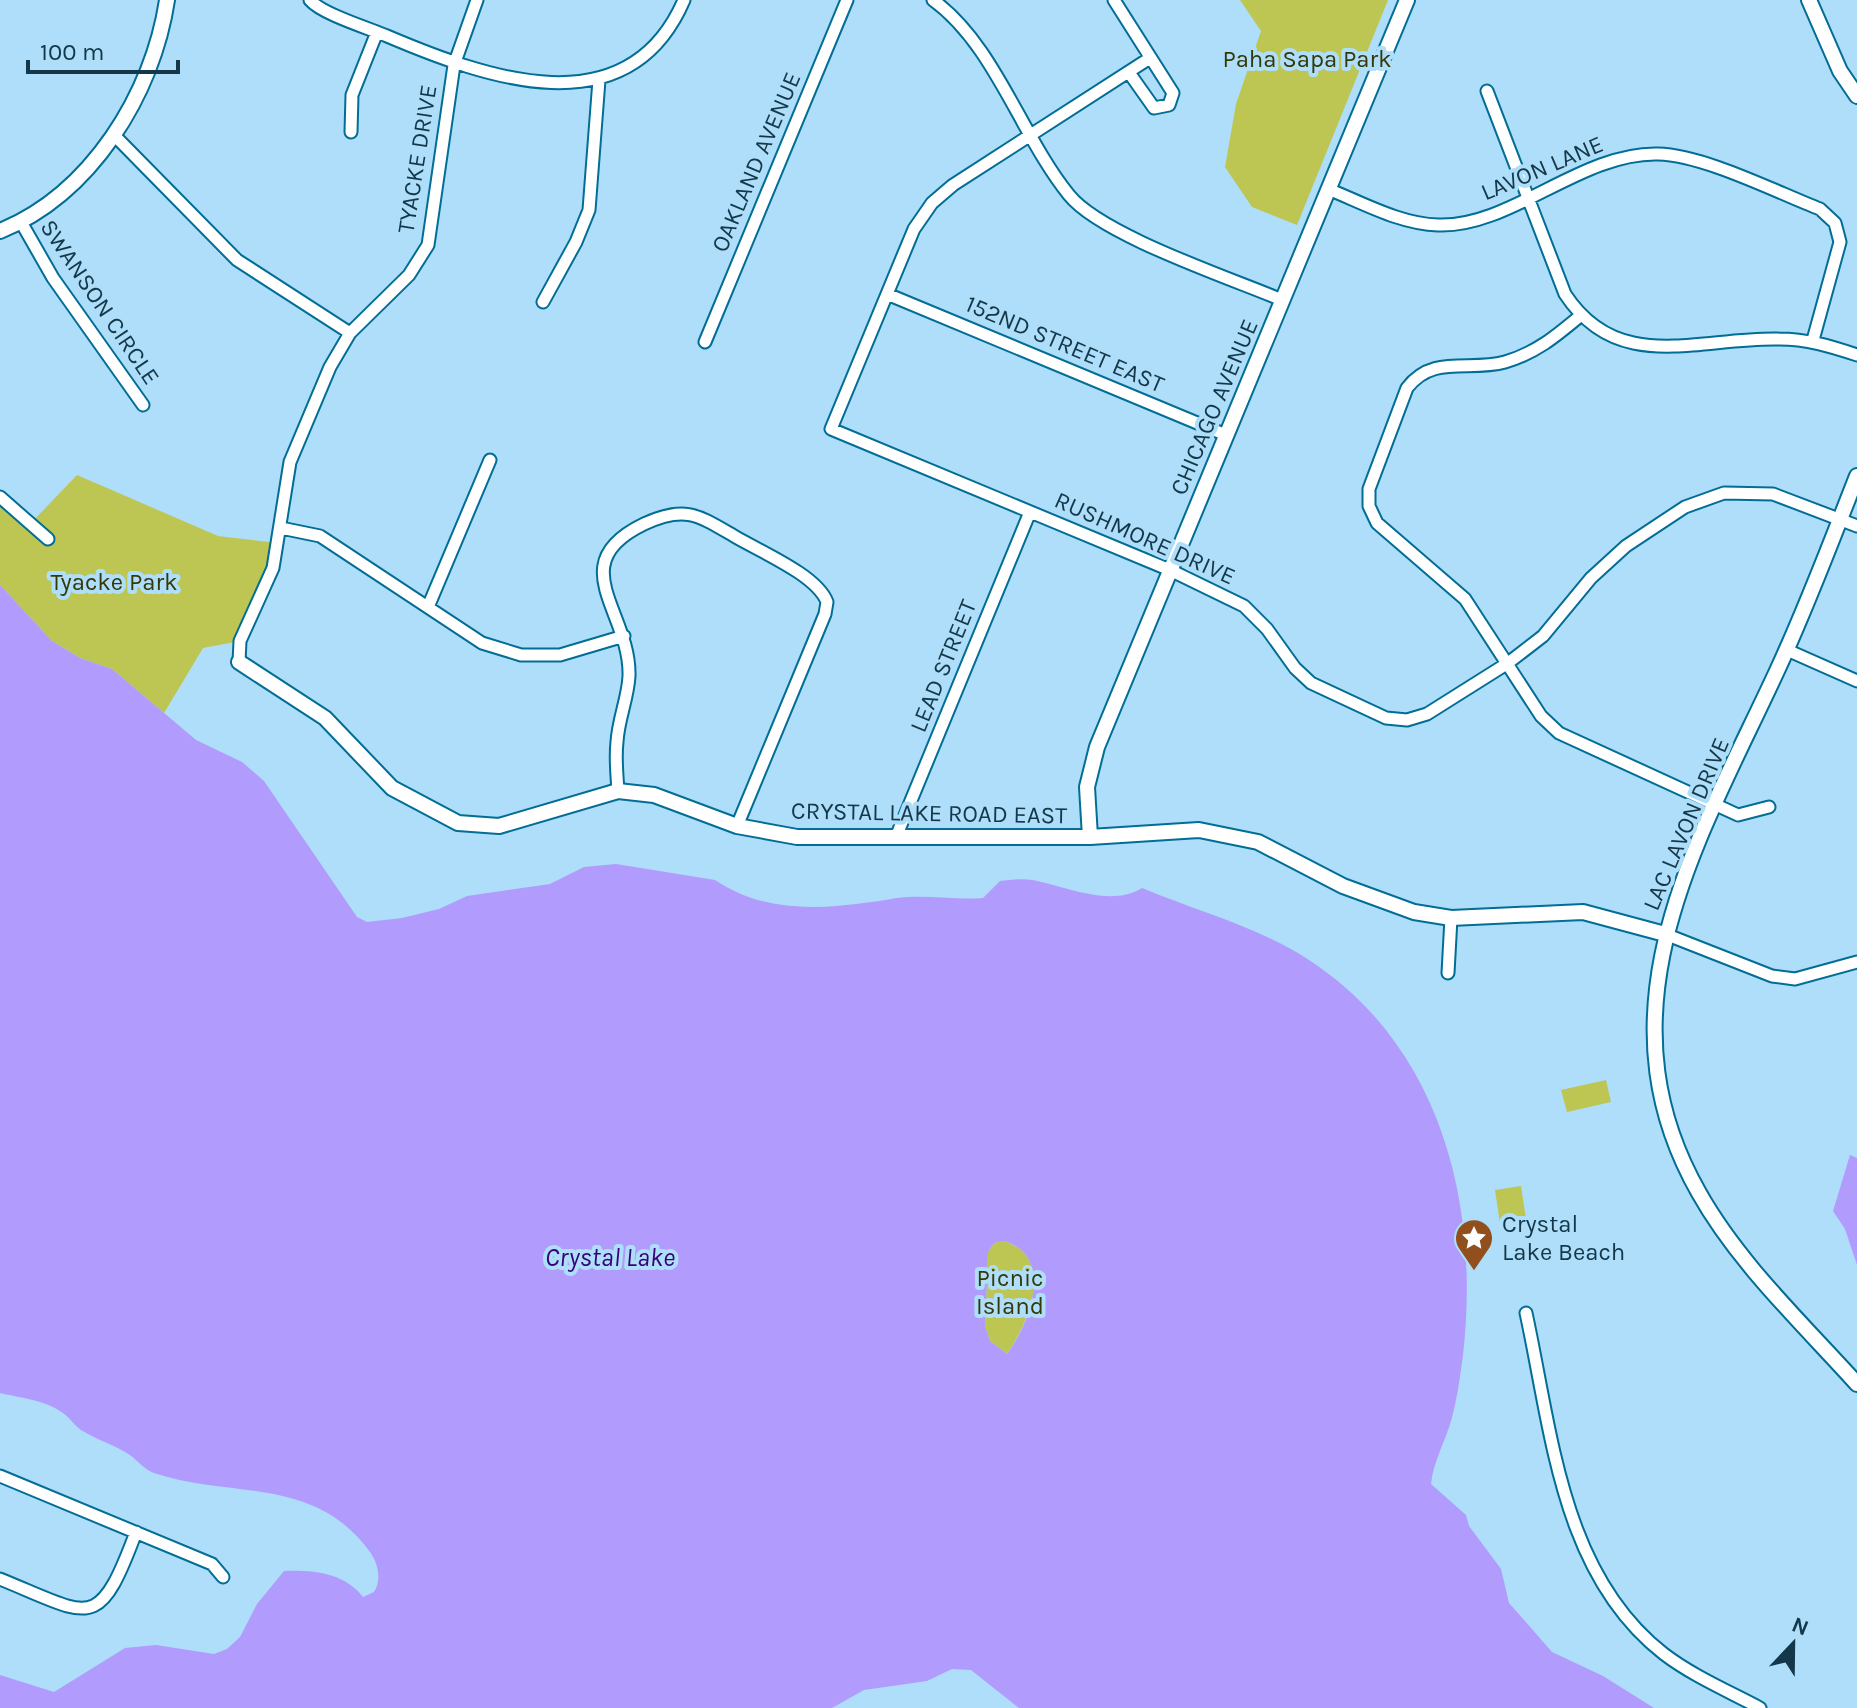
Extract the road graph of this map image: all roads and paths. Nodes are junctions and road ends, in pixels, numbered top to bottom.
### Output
1 (167, 0) edge
2 (310, 0) edge
3 (477, 0) edge
4 (684, 0) edge
5 (847, 0) edge
6 (933, 0) edge
7 (1407, 0) edge
8 (1809, 0) edge
9 (1120, 2) edge
10 (377, 32) junction
11 (1150, 58) junction
12 (454, 65) junction
13 (1130, 74) junction
14 (599, 80) junction
15 (1487, 91) dead end
16 (1857, 96) edge
17 (351, 132) dead end
18 (114, 135) junction
19 (1031, 135) junction
20 (1328, 189) junction
21 (1528, 197) junction
22 (21, 222) junction
23 (0, 231) edge
24 (887, 294) junction
25 (1282, 300) junction
26 (543, 302) dead end
27 (1580, 316) junction
28 (350, 333) junction
29 (1813, 340) junction
30 (705, 342) dead end
31 (1857, 355) edge
32 (143, 405) dead end
33 (1226, 435) junction
34 (490, 460) dead end
35 (1857, 476) edge
36 (0, 497) edge
37 (1030, 512) junction
38 (1840, 519) junction
39 (1857, 526) edge
40 (281, 528) junction
41 (48, 539) dead end
42 (1170, 570) junction
43 (428, 607) junction
44 (624, 636) junction
45 (1787, 650) junction
46 (239, 662) joint
47 (1508, 663) junction
48 (1857, 681) edge
49 (618, 791) junction
50 (1715, 805) junction
51 (1769, 807) dead end
52 (737, 826) junction
53 (896, 837) junction
54 (1090, 837) junction
55 (1451, 918) junction
56 (1665, 934) junction
57 (1857, 962) edge
58 (1448, 973) dead end
59 (1526, 1313) dead end
60 (1857, 1384) edge
61 (0, 1476) edge
62 (136, 1532) junction
63 (223, 1577) dead end
64 (0, 1579) edge
65 (1760, 1708) edge

1 - 18 street
2 - 10 street
3 - 12 street, TYACKE DRIVE
4 - 14 street
5 - 30 street, OAKLAND AVENUE
6 - 19 street
7 - 20 street, CHICAGO AVENUE
8 - 16 street
9 - 11 street
10 - 12 street
10 - 17 street
11 - 13 street
11 - 13 street
12 - 14 street
12 - 28 street, TYACKE DRIVE
13 - 19 street
14 - 26 street
15 - 21 street
18 - 22 street
18 - 28 street
19 - 24 street
19 - 25 street
20 - 21 street, LAVON LANE
20 - 25 street, CHICAGO AVENUE
21 - 27 street
21 - 29 street, LAVON LANE
22 - 23 street
22 - 32 street, SWANSON CIRCLE
24 - 33 street, 152ND STREET EAST
24 - 37 street, RUSHMORE DRIVE
25 - 33 street, CHICAGO AVENUE
27 - 29 street
27 - 47 street
28 - 40 street, TYACKE DRIVE
29 - 31 street
33 - 42 street, CHICAGO AVENUE
34 - 43 street
35 - 38 street, LAC LAVON DRIVE
36 - 41 street
37 - 42 street, RUSHMORE DRIVE
37 - 53 street, LEAD STREET
38 - 39 street, RUSHMORE DRIVE
38 - 45 street, LAC LAVON DRIVE
38 - 47 street, RUSHMORE DRIVE
40 - 43 street
40 - 46 street, TYACKE DRIVE
42 - 47 street, RUSHMORE DRIVE
42 - 54 street, CHICAGO AVENUE
43 - 44 street
44 - 49 street
44 - 52 street
45 - 48 street
45 - 50 street, LAC LAVON DRIVE
46 - 49 street, CRYSTAL LAKE ROAD EAST
47 - 50 street
49 - 52 street, CRYSTAL LAKE ROAD EAST
50 - 51 street
50 - 56 street, LAC LAVON DRIVE
52 - 53 street, CRYSTAL LAKE ROAD EAST
53 - 54 street, CRYSTAL LAKE ROAD EAST
54 - 55 street, CRYSTAL LAKE ROAD EAST
55 - 56 street, CRYSTAL LAKE ROAD EAST
55 - 58 street
56 - 57 street
56 - 60 street, LAC LAVON DRIVE
59 - 65 street
61 - 62 street
62 - 63 street
62 - 64 street

